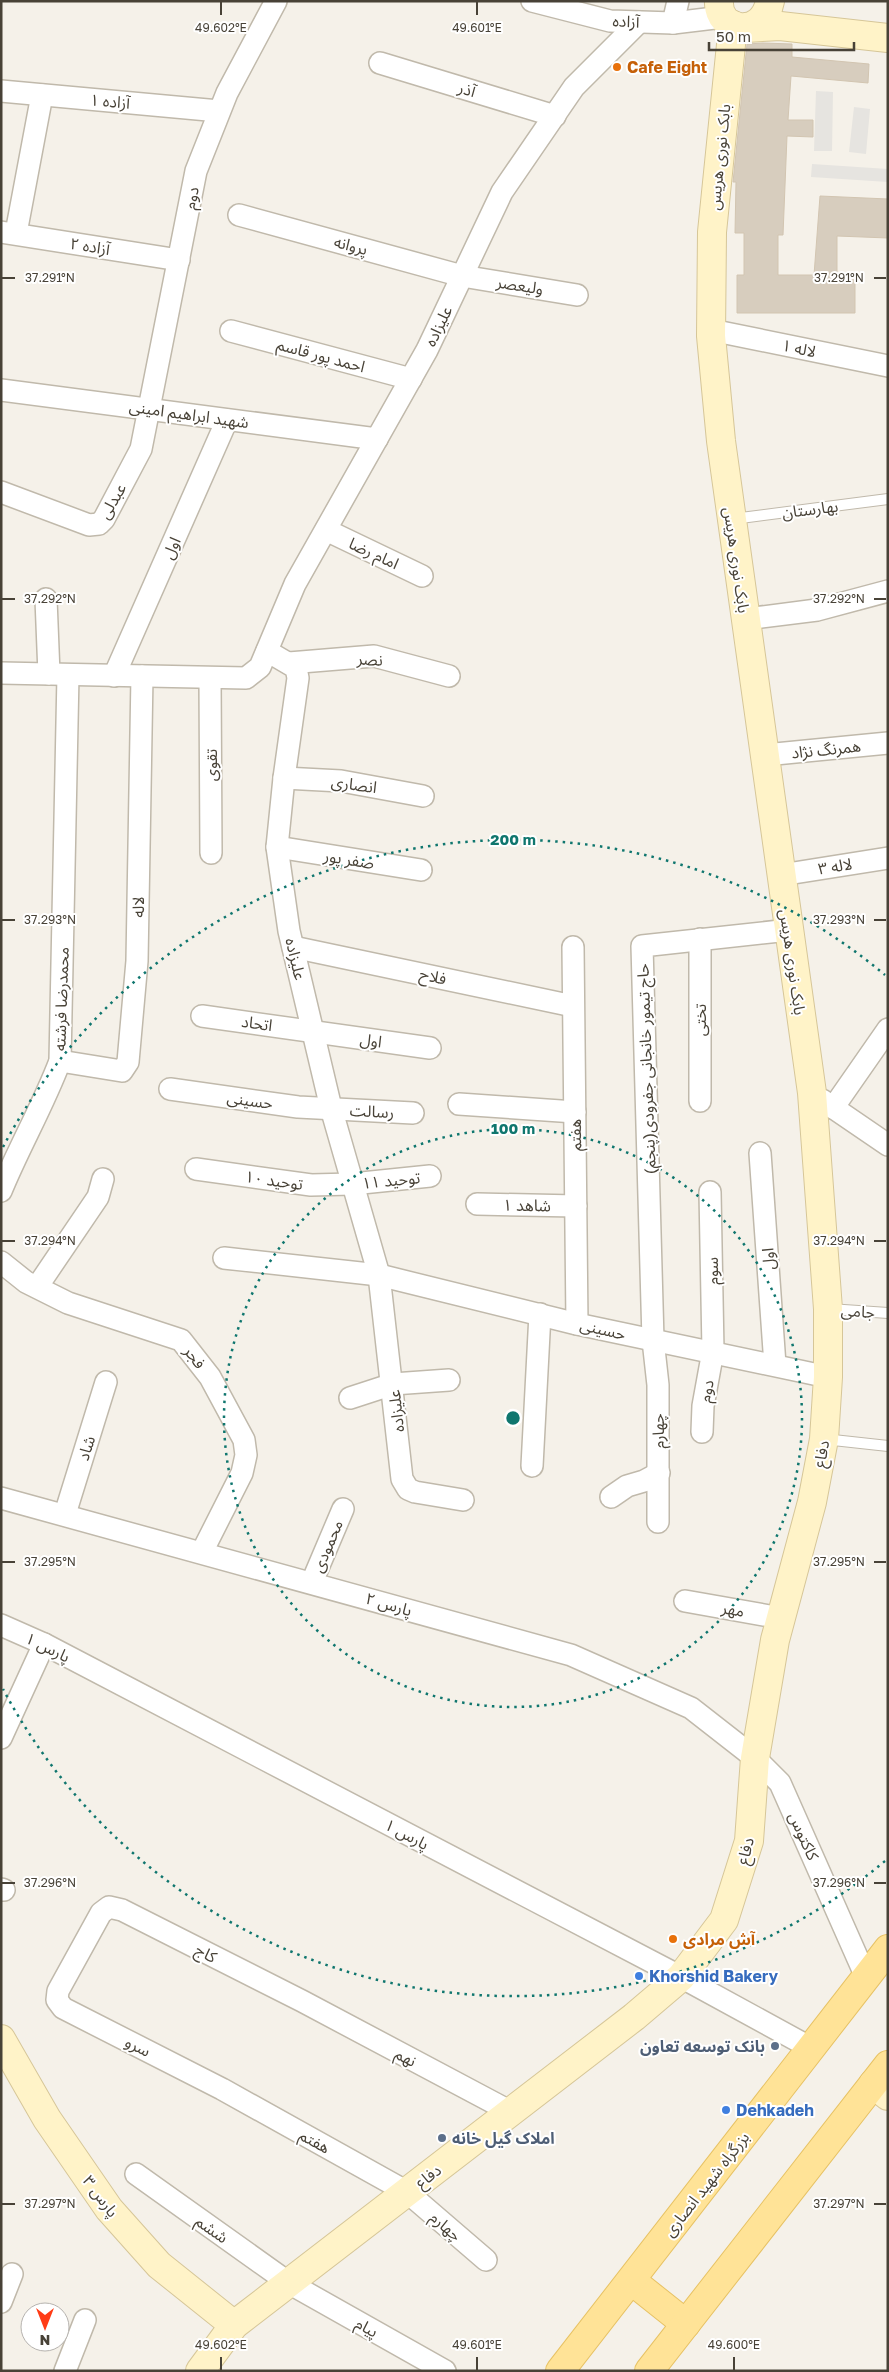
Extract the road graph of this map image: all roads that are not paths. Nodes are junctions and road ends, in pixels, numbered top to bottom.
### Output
1 (276, 1) edge
2 (532, 1) edge
3 (678, 1) edge
4 (771, 1) edge
5 (730, 18) edge
6 (639, 22) junction
7 (673, 23) junction
8 (809, 29) junction
9 (888, 38) edge
10 (380, 63) dead end
11 (1, 91) edge
12 (42, 95) junction
13 (219, 112) junction
14 (555, 116) junction
15 (239, 215) dead end
16 (8, 233) edge
17 (179, 260) junction
18 (462, 276) junction
19 (577, 295) dead end
20 (711, 330) junction
21 (231, 331) dead end
22 (888, 366) edge
23 (411, 379) junction
24 (1, 390) edge
25 (150, 409) junction
26 (227, 420) junction
27 (377, 439) junction
28 (1, 492) edge
29 (888, 500) edge
30 (732, 519) junction
31 (326, 530) junction
32 (422, 576) dead end
33 (888, 591) edge
34 (46, 599) dead end
35 (746, 619) junction
36 (264, 659) junction
37 (289, 663) junction
38 (1, 673) edge
39 (58, 675) junction
40 (114, 676) junction
41 (142, 676) junction
42 (449, 676) dead end
43 (210, 678) junction
44 (888, 743) edge
45 (765, 755) junction
46 (284, 778) junction
47 (423, 796) dead end
48 (277, 847) junction
49 (211, 853) dead end
50 (888, 858) edge
51 (421, 870) dead end
52 (781, 875) junction
53 (789, 930) junction
54 (700, 940) junction
55 (293, 947) junction
56 (573, 947) dead end
57 (574, 1006) junction
58 (202, 1016) dead end
59 (888, 1029) edge
60 (313, 1031) junction
61 (430, 1048) dead end
62 (60, 1061) junction
63 (170, 1089) dead end
64 (822, 1100) junction
65 (700, 1101) dead end
66 (459, 1104) dead end
67 (331, 1108) junction
68 (575, 1112) junction
69 (413, 1113) dead end
70 (888, 1145) edge
71 (760, 1153) dead end
72 (5, 1169) edge
73 (196, 1169) dead end
74 (430, 1176) dead end
75 (103, 1179) dead end
76 (352, 1184) junction
77 (1, 1192) edge
78 (710, 1192) dead end
79 (477, 1204) dead end
80 (576, 1206) junction
81 (224, 1258) dead end
82 (1, 1262) edge
83 (379, 1275) junction
84 (37, 1287) junction
85 (828, 1309) junction
86 (888, 1313) edge
87 (540, 1314) junction
88 (577, 1324) junction
89 (386, 1330) dead end
90 (653, 1340) junction
91 (713, 1351) junction
92 (776, 1365) junction
93 (828, 1376) junction
94 (449, 1380) dead end
95 (106, 1382) dead end
96 (393, 1384) junction
97 (350, 1398) dead end
98 (702, 1432) dead end
99 (824, 1440) junction
100 (888, 1446) edge
101 (532, 1466) dead end
102 (659, 1472) junction
103 (611, 1497) dead end
104 (1, 1498) edge
105 (463, 1500) dead end
106 (343, 1509) dead end
107 (65, 1514) junction
108 (658, 1522) dead end
109 (202, 1552) junction
110 (312, 1582) junction
111 (686, 1601) dead end
112 (781, 1618) junction
113 (1, 1625) edge
114 (44, 1644) junction
115 (1, 1738) edge
116 (755, 1758) junction
117 (888, 1949) edge
118 (681, 1977) junction
119 (866, 1977) junction
120 (57, 2000) joint
121 (302, 2001) joint
122 (2, 2042) edge
123 (811, 2048) junction
124 (883, 2082) edge
125 (222, 2089) joint
126 (511, 2112) junction
127 (136, 2174) dead end
128 (407, 2192) junction
129 (486, 2260) dead end
130 (12, 2274) dead end
131 (632, 2281) junction
132 (289, 2283) junction
133 (1, 2302) edge
134 (85, 2320) dead end
135 (686, 2324) junction
136 (234, 2325) junction
137 (65, 2371) edge
138 (200, 2371) edge
139 (445, 2371) edge
140 (560, 2371) edge
141 (649, 2371) edge

1 - 13 street, دوم
2 - 6 street, آزاده
3 - 7 street
4 - 5 main road
4 - 8 main road
5 - 7 street, آزاده
5 - 8 main road
5 - 20 main road, بابک نوری هریس
6 - 7 street, آزاده
6 - 14 street, علیزاده
8 - 9 main road
10 - 14 street, آذر
11 - 12 street, آزاده ۱
12 - 13 street, آزاده ۱
12 - 16 street
13 - 17 street, دوم
14 - 18 street, علیزاده
15 - 18 street, پروانه
16 - 17 street, آزاده ۲
17 - 25 street, دوم
18 - 19 street, ولیعصر
18 - 23 street, علیزاده
20 - 22 street, لاله ۱
20 - 30 main road, بابک نوری هریس
21 - 23 street, احمد پور قاسم
23 - 27 street, علیزاده
24 - 25 street, شهید ابراهیم امینی
25 - 26 street, شهید ابراهیم امینی
25 - 28 street, عبدلی
26 - 27 street, شهید ابراهیم امینی
26 - 40 street, اول
27 - 31 street, علیزاده
29 - 30 lane, بهارستان
30 - 35 main road, بابک نوری هریس
31 - 32 street, امام رضا
31 - 36 street, علیزاده
33 - 35 street
34 - 39 street, محمدرضا فرشته
35 - 45 main road, بابک نوری هریس
36 - 37 street
36 - 43 street
37 - 42 street, نصر
37 - 46 street, علیزاده
38 - 39 street
39 - 40 street
39 - 62 street, محمدرضا فرشته
40 - 41 street
41 - 43 street
41 - 62 street, لاله
43 - 49 street, تقوی
44 - 45 street, همرنگ نژاد
45 - 52 main road, بابک نوری هریس
46 - 47 street, انصاری
46 - 48 street, علیزاده
48 - 51 street, صفر پور
48 - 55 street, علیزاده
50 - 52 street, لاله ۳
52 - 53 main road, بابک نوری هریس
53 - 54 street, حاج تیمور خانجانی جفرودی(پنجم)
53 - 64 main road, بابک نوری هریس
54 - 65 street, تختی
54 - 90 street, حاج تیمور خانجانی جفرودی(پنجم)
55 - 57 street, فلاح
55 - 60 street, علیزاده
56 - 57 street, هفتم
57 - 68 street, هفتم
58 - 60 street, اتحاد
59 - 64 street
60 - 61 street, اول
60 - 67 street, علیزاده
62 - 72 street, محمدرضا فرشته
63 - 67 street, حسینی
64 - 70 street
64 - 85 main road, دفاع
66 - 68 street
67 - 69 street, رسالت
67 - 76 street, علیزاده
68 - 80 street, هفتم
71 - 92 street, اول
72 - 77 street, محمدرضا فرشته
73 - 76 street, توحید ۱۰
74 - 76 street, توحید ‍۱۱
75 - 84 street
76 - 83 street, علیزاده
78 - 91 street, سوم
79 - 80 street, شاهد ۱
80 - 88 street, هفتم
81 - 83 street
82 - 84 street, فجر
83 - 87 street, حسینی
83 - 89 street, علیزاده
83 - 96 street, علیزاده
84 - 109 street, فجر
85 - 86 lane, جامی
85 - 93 main road, دفاع
87 - 88 street, حسینی
87 - 101 street
88 - 90 street, حسینی
90 - 91 street, حسینی
90 - 102 street, چهارم
91 - 92 street, حسینی
91 - 98 street, دوم
92 - 93 street, حسینی
93 - 99 main road, دفاع
94 - 96 street
95 - 107 street, شاد
96 - 97 street
96 - 105 street, علیزاده
99 - 100 lane
99 - 112 main road, دفاع
102 - 103 street
102 - 108 street, چهارم
104 - 107 street, پارس ۲
106 - 110 street, محمودی
107 - 109 street, پارس ۲
109 - 110 street, پارس ۲
110 - 116 street, پارس ۲
111 - 112 street, مهر
112 - 116 main road, دفاع
113 - 114 street, پارس ۱
114 - 115 street
114 - 118 street, پارس ۱
116 - 118 main road, دفاع
116 - 119 street, کاکتوس
117 - 119 main road, بزرگراه شهید انصاری
118 - 123 street, پارس ۱
118 - 126 main road, دفاع
119 - 123 main road, بزرگراه شهید انصاری
120 - 121 street, کاج
120 - 125 street, سرو
121 - 126 street, نهم
122 - 136 main road, پارس ۳
123 - 131 main road, بزرگراه شهید انصاری
124 - 135 main road
125 - 128 street, هفتم
126 - 128 main road, دفاع
127 - 132 street, ششم
128 - 129 street, چهارم
128 - 132 main road, دفاع
130 - 133 street
131 - 135 main road
131 - 140 main road, بزرگراه شهید انصاری
132 - 136 main road, دفاع
132 - 139 street, پیام
134 - 137 street
135 - 141 main road
136 - 138 main road, دفاع

